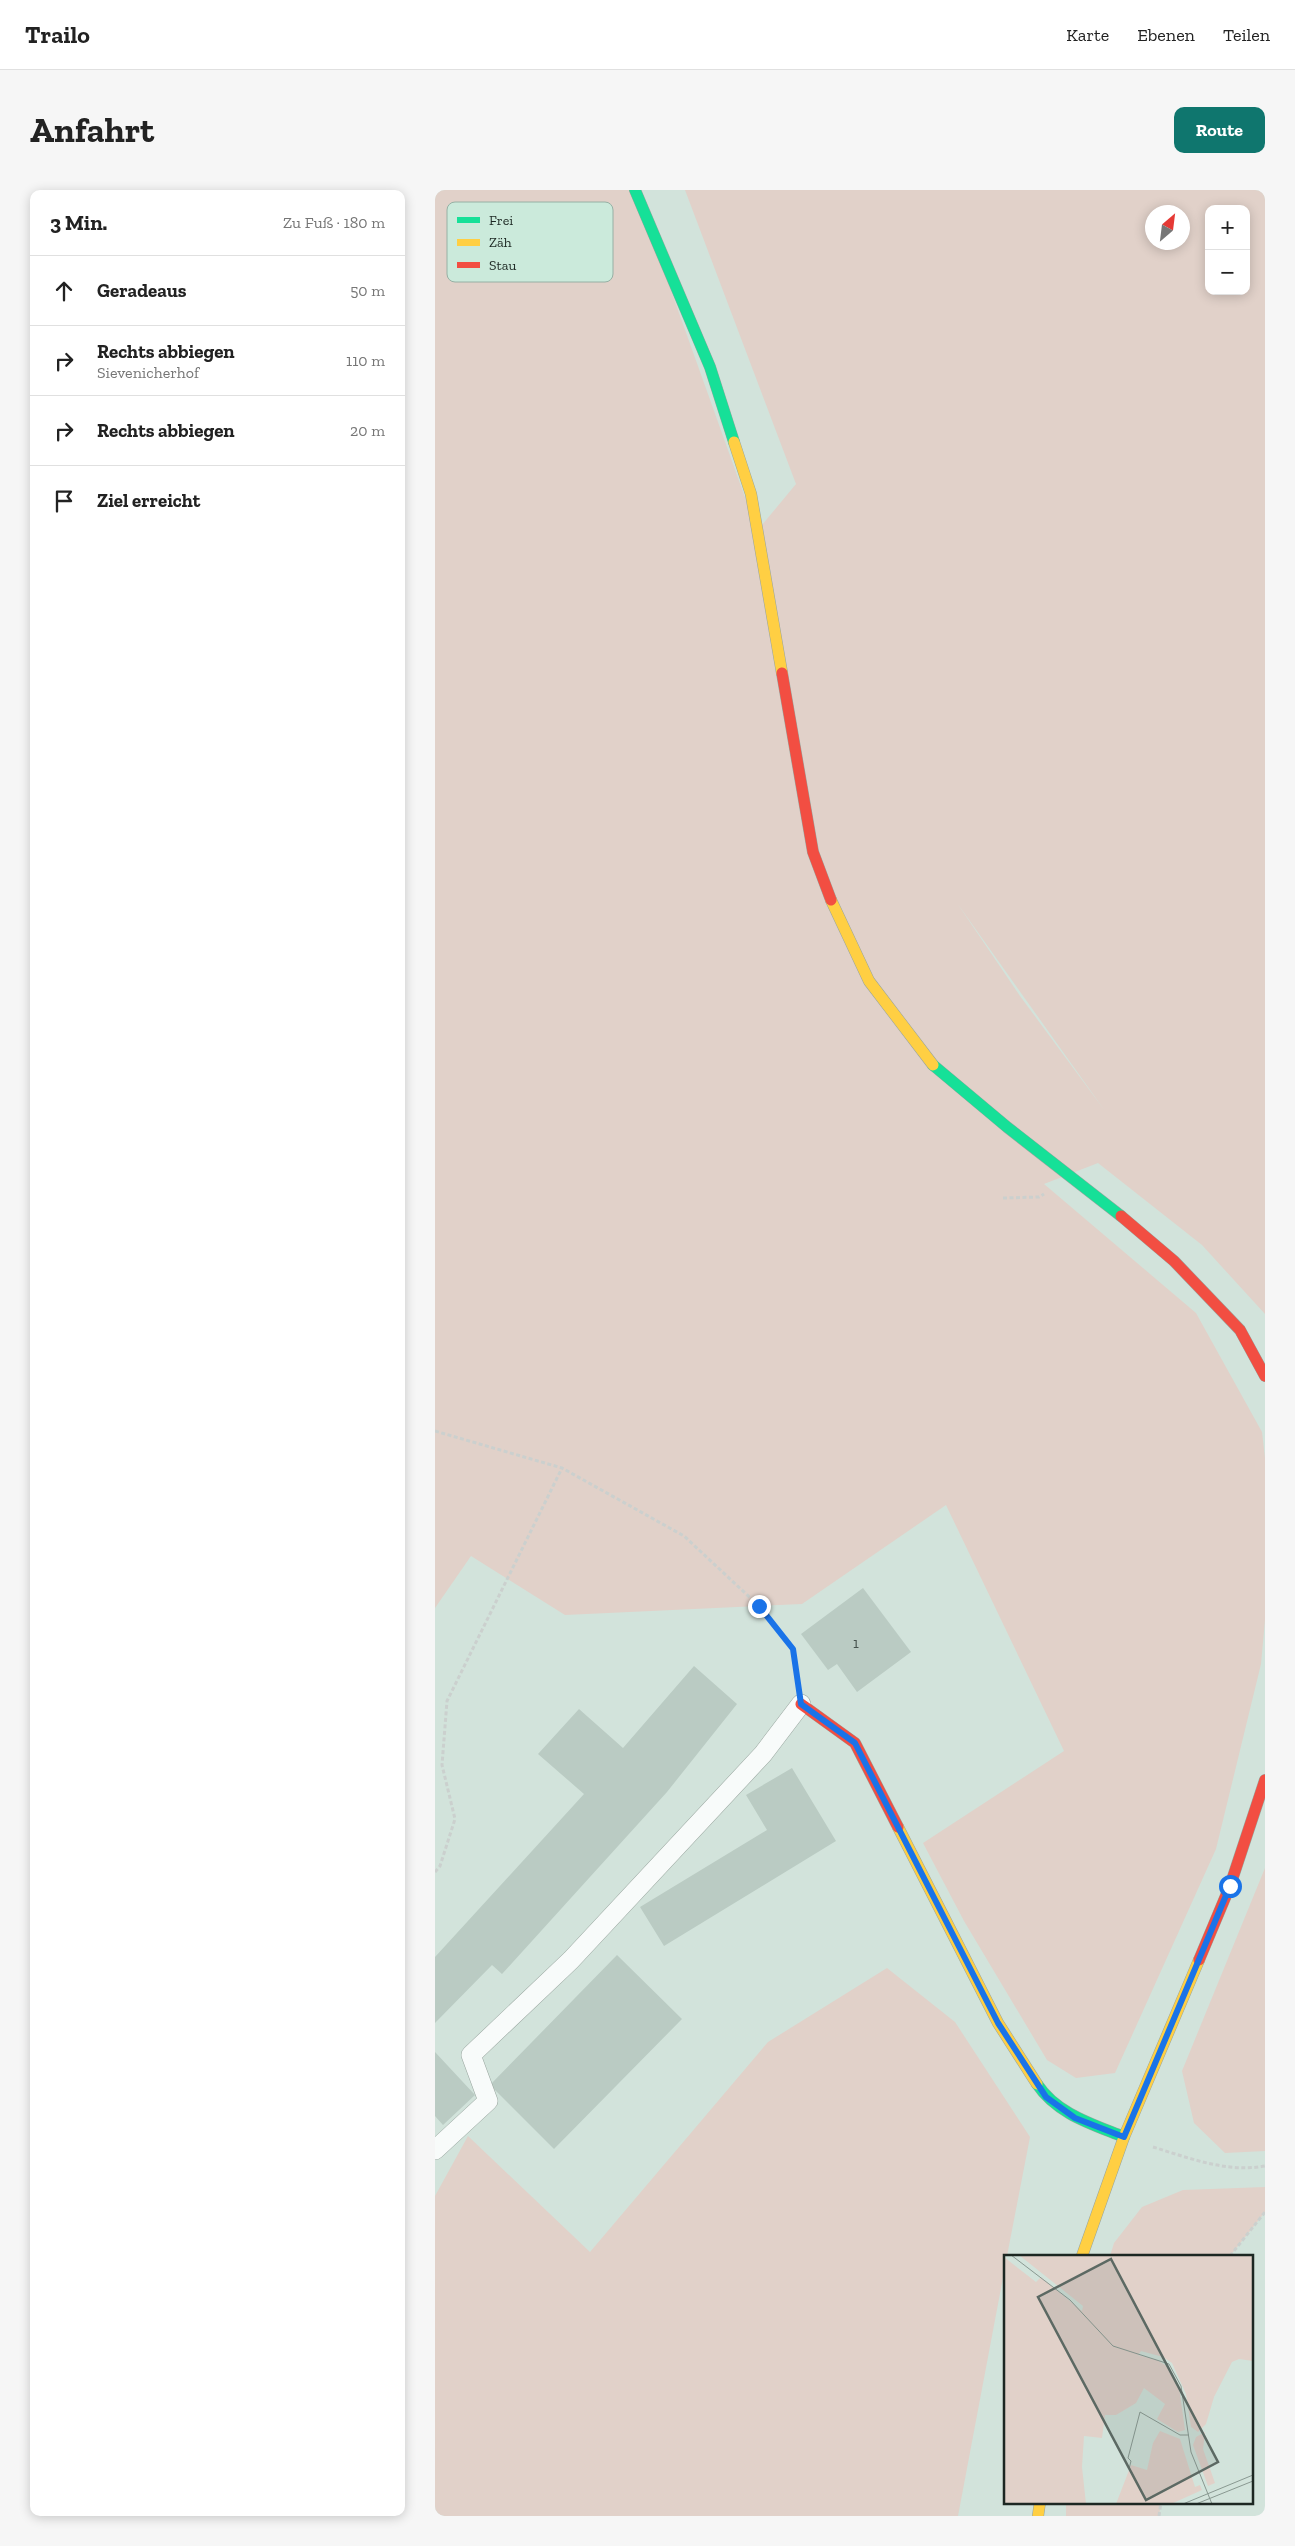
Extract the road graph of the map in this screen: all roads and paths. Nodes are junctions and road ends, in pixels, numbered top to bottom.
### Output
1 (635, 190) edge
2 (1265, 1376) edge
3 (435, 1431) edge
4 (562, 1468) junction
5 (801, 1704) junction
6 (1265, 1780) edge
7 (435, 1872) edge
8 (1124, 2137) junction
9 (435, 2150) edge
10 (1265, 2166) edge
11 (1265, 2212) edge
12 (1082, 2255) edge
13 (1231, 2255) edge

1 - 2 main road
3 - 4 path
4 - 5 path
4 - 7 path
5 - 8 main road
5 - 9 lane
6 - 8 main road
8 - 10 path
8 - 12 main road
11 - 13 path

